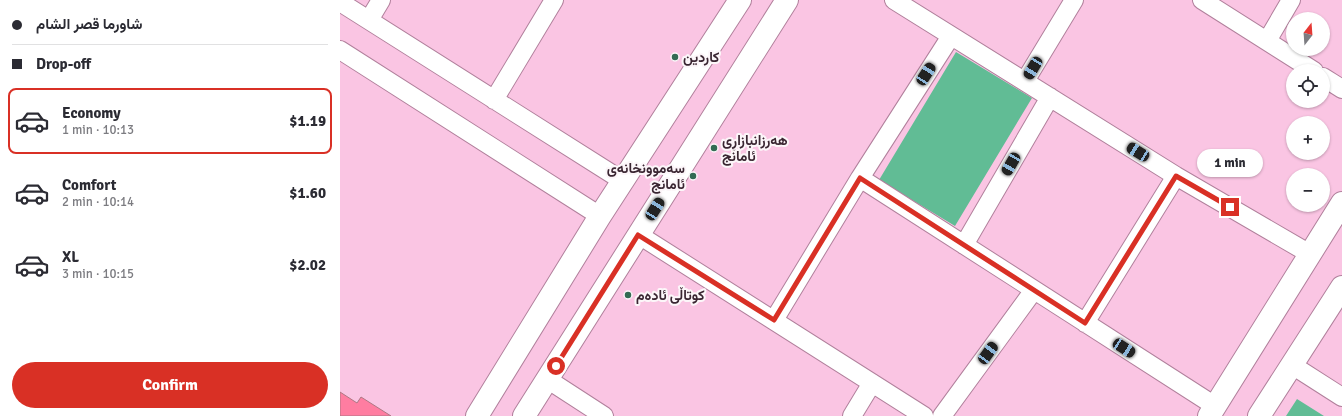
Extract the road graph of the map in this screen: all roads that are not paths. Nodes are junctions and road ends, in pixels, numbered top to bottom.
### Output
1 (381, 0) edge
2 (554, 0) edge
3 (740, 0) edge
4 (787, 0) edge
5 (894, 0) edge
6 (1074, 0) edge
7 (1202, 0) edge
8 (1291, 0) edge
9 (340, 2) edge
10 (369, 20) junction
11 (951, 36) junction
12 (1267, 41) junction
13 (340, 50) edge
14 (1303, 64) edge
15 (1330, 81) edge
16 (1025, 82) junction
17 (1342, 89) edge
18 (1050, 97) junction
19 (494, 100) junction
20 (1176, 176) junction
21 (860, 178) junction
22 (623, 181) junction
23 (1342, 203) edge
24 (600, 216) junction
25 (638, 235) junction
26 (964, 245) junction
27 (1310, 254) junction
28 (1342, 287) edge
29 (1034, 290) junction
30 (774, 320) junction
31 (1085, 323) junction
32 (1292, 365) junction
33 (547, 379) junction
34 (872, 383) junction
35 (1342, 398) edge
36 (1212, 411) edge
37 (477, 416) edge
38 (524, 416) edge
39 (604, 416) edge
40 (852, 416) edge
41 (924, 416) edge
42 (942, 416) edge
43 (1259, 416) edge

1 - 10 street
2 - 19 street
3 - 22 street
4 - 25 street
5 - 11 street
6 - 16 street
7 - 12 street
8 - 12 street
9 - 10 street
10 - 19 street
11 - 16 street
11 - 21 street
12 - 14 street
13 - 24 street
15 - 17 street
16 - 18 street
18 - 20 street
18 - 26 street
19 - 22 street
20 - 27 street
20 - 31 street
21 - 26 street
21 - 30 street
22 - 24 street
23 - 27 street
24 - 37 street
25 - 30 street
25 - 33 street
26 - 29 street
27 - 36 street
28 - 32 street
29 - 31 street
29 - 42 street
30 - 34 street
31 - 36 street
32 - 35 street
32 - 43 street
33 - 38 street
33 - 39 street
34 - 40 street
34 - 41 street

